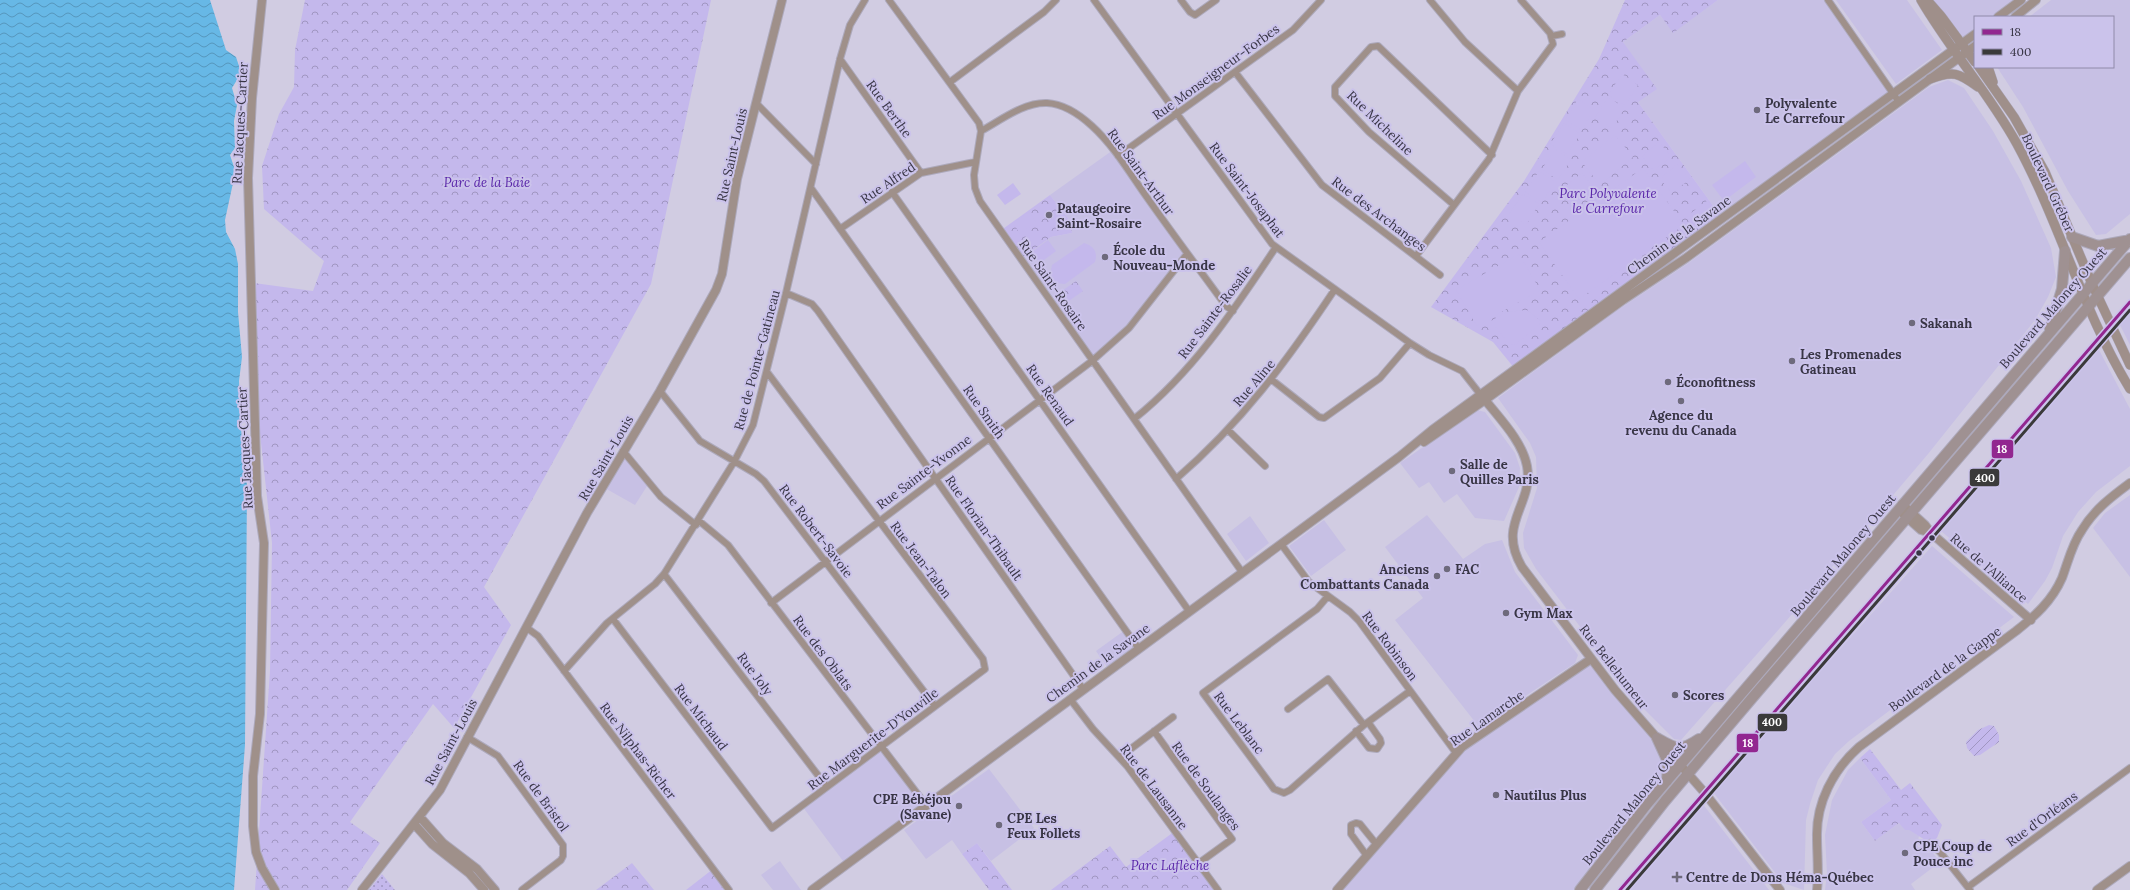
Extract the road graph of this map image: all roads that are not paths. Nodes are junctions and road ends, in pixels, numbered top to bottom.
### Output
1 (262, 0) edge
2 (782, 0) edge
3 (865, 0) edge
4 (889, 0) edge
5 (1056, 0) edge
6 (1094, 0) edge
7 (1181, 0) edge
8 (1216, 0) edge
9 (1321, 0) edge
10 (1430, 0) edge
11 (1521, 0) edge
12 (1828, 0) edge
13 (1921, 0) edge
14 (1927, 0) edge
15 (2021, 0) edge
16 (2036, 0) edge
17 (1999, 16) edge
18 (2016, 16) edge
19 (1562, 34) dead end
20 (1974, 35) edge
21 (1552, 36) junction
22 (1962, 44) junction
23 (1971, 49) edge
24 (1953, 50) junction
25 (1959, 58) junction
26 (840, 59) junction
27 (1974, 59) edge
28 (1980, 68) edge
29 (1988, 68) edge
30 (1235, 72) junction
31 (1930, 79) junction
32 (950, 82) junction
33 (1518, 91) junction
34 (1984, 92) junction
35 (1893, 93) junction
36 (1997, 93) junction
37 (1899, 102) junction
38 (756, 103) junction
39 (1176, 114) junction
40 (981, 131) junction
41 (1492, 155) junction
42 (1118, 156) junction
43 (975, 162) junction
44 (816, 164) junction
45 (921, 172) junction
46 (811, 188) junction
47 (892, 192) junction
48 (1454, 205) junction
49 (840, 229) junction
50 (2072, 237) junction
51 (2130, 239) edge
52 (1276, 247) junction
53 (2066, 251) junction
54 (1187, 254) junction
55 (1416, 256) junction
56 (2130, 258) edge
57 (1440, 275) dead end
58 (2092, 284) junction
59 (1335, 289) junction
60 (786, 293) junction
61 (2084, 293) junction
62 (2097, 296) junction
63 (2089, 306) junction
64 (1233, 311) junction
65 (2049, 334) junction
66 (1410, 343) junction
67 (1092, 361) junction
68 (2130, 364) edge
69 (767, 372) junction
70 (1272, 380) junction
71 (2130, 389) edge
72 (660, 391) junction
73 (1483, 397) junction
74 (1040, 400) junction
75 (1134, 419) junction
76 (1228, 430) junction
77 (989, 438) junction
78 (623, 451) junction
79 (734, 462) junction
80 (1265, 466) dead end
81 (936, 478) junction
82 (1176, 479) junction
83 (2130, 483) edge
84 (1899, 507) junction
85 (1909, 515) junction
86 (878, 521) junction
87 (697, 522) junction
88 (1281, 544) junction
89 (825, 562) junction
90 (1242, 572) junction
91 (664, 574) junction
92 (1328, 596) junction
93 (771, 603) junction
94 (1190, 611) junction
95 (613, 619) junction
96 (2031, 620) junction
97 (526, 628) junction
98 (1138, 649) junction
99 (1591, 658) junction
100 (986, 665) joint
101 (564, 671) junction
102 (1084, 689) junction
103 (1410, 691) junction
104 (1070, 699) junction
105 (935, 706) junction
106 (1288, 710) dead end
107 (1173, 717) dead end
108 (1366, 723) junction
109 (1154, 731) junction
110 (1356, 731) junction
111 (1709, 732) junction
112 (467, 737) junction
113 (1657, 738) junction
114 (881, 747) junction
115 (1456, 753) junction
116 (1120, 757) junction
117 (1680, 765) junction
118 (2130, 768) edge
119 (1688, 774) junction
120 (1667, 781) junction
121 (827, 787) junction
122 (926, 805) junction
123 (420, 817) junction
124 (414, 825) junction
125 (772, 828) joint
126 (1930, 843) dead end
127 (1376, 845) junction
128 (1367, 856) junction
129 (1199, 863) junction
130 (2130, 866) edge
131 (1969, 889) edge
132 (275, 890) edge
133 (362, 890) edge
134 (484, 890) edge
135 (495, 890) edge
136 (522, 890) edge
137 (728, 890) edge
138 (812, 890) edge
139 (1218, 890) edge
140 (1337, 890) edge
141 (1580, 890) edge
142 (1595, 890) edge
143 (1780, 890) edge
144 (1817, 890) edge
145 (2096, 890) edge

1 - 132 street, Rue Jacques-Cartier
2 - 38 street, Rue Saint-Louis
3 - 26 street, Rue de Pointe-Gatineau
4 - 32 street
5 - 32 street
6 - 39 street, Rue Saint-Josaphat
7 - 8 street
9 - 30 street, Rue Monseigneur-Forbes
10 - 33 street
11 - 21 street
12 - 35 street
13 - 24 main road, Boulevard Gréber
14 - 22 main road
15 - 17 street
16 - 18 street
19 - 21 street
20 - 22 street, Chemin de la Savane
21 - 33 street
22 - 23 main road
22 - 24 street, Chemin de la Savane
23 - 25 street, Chemin de la Savane
23 - 27 main road
24 - 25 main road, Boulevard Gréber
24 - 35 street, Chemin de la Savane
25 - 31 street, Chemin de la Savane
25 - 34 main road, Boulevard Gréber
26 - 44 street, Rue de Pointe-Gatineau
26 - 45 street, Rue Berthe
28 - 36 main road, Boulevard Gréber
29 - 36 main road
30 - 39 street, Rue Monseigneur-Forbes
30 - 55 street, Rue des Archanges
31 - 34 main road
31 - 37 street, Chemin de la Savane
32 - 40 street
33 - 41 street
34 - 53 main road, Boulevard Gréber
35 - 37 street
35 - 73 street, Chemin de la Savane
36 - 50 main road, Boulevard Gréber
37 - 73 street, Chemin de la Savane
38 - 44 street
38 - 72 street, Rue Saint-Louis
39 - 42 street, Rue Monseigneur-Forbes
39 - 52 street, Rue Saint-Josaphat
40 - 42 street, Rue Saint-Arthur
40 - 43 street, Rue Saint-Rosaire
41 - 48 street
41 - 48 street, Rue Micheline
42 - 54 street, Rue Saint-Arthur
43 - 45 street, Rue Alfred
43 - 67 street, Rue Saint-Rosaire
44 - 46 street, Rue de Pointe-Gatineau
45 - 47 street, Rue Alfred
46 - 49 street, Rue Smith
46 - 60 street, Rue de Pointe-Gatineau
47 - 49 street, Rue Alfred
47 - 74 street, Rue Renaud
48 - 55 street
49 - 77 street, Rue Smith
50 - 51 main road
50 - 58 main road, Boulevard Gréber
51 - 58 main road, Boulevard Maloney Ouest
52 - 59 street, Rue Saint-Josaphat
52 - 64 street, Rue Sainte-Rosalie
53 - 61 main road, Boulevard Gréber
53 - 65 main road
54 - 64 street, Rue Saint-Arthur
54 - 67 street, Rue Sainte-Yvonne
55 - 57 street, Rue des Archanges
56 - 62 main road, Boulevard Maloney Ouest
58 - 61 main road, Boulevard Maloney Ouest
58 - 62 main road, Boulevard Gréber
59 - 66 street, Rue Saint-Josaphat
59 - 70 street, Rue Aline
60 - 69 street, Rue de Pointe-Gatineau
60 - 81 street, Rue Florian-Thibault
61 - 63 main road, Boulevard Gréber
61 - 65 main road, Boulevard Maloney Ouest
62 - 63 main road, Boulevard Maloney Ouest
62 - 68 main road, Boulevard Gréber
63 - 71 main road, Boulevard Gréber
63 - 85 main road, Boulevard Maloney Ouest
64 - 75 street, Rue Sainte-Rosalie
65 - 84 main road, Boulevard Maloney Ouest
66 - 70 street
66 - 73 street, Rue Saint-Josaphat
67 - 74 street, Rue Sainte-Yvonne
67 - 75 street, Rue Saint-Rosaire
69 - 79 street, Rue de Pointe-Gatineau
69 - 86 street, Rue Jean-Talon
70 - 76 street, Rue Aline
72 - 78 street, Rue Saint-Louis
72 - 79 street, Rue Robert-Savoie
73 - 88 street, Chemin de la Savane
73 - 99 street, Rue Bellehumeur
74 - 77 street, Rue Sainte-Yvonne
74 - 94 street, Rue Renaud
75 - 82 street, Rue Saint-Rosaire
76 - 80 street
76 - 82 street, Rue Aline
77 - 81 street, Rue Sainte-Yvonne
77 - 98 street, Rue Smith
78 - 87 street, Rue des Oblats
78 - 97 street, Rue Saint-Louis
79 - 87 street, Rue de Pointe-Gatineau
79 - 89 street, Rue Robert-Savoie
81 - 86 street, Rue Sainte-Yvonne
81 - 102 street, Rue Florian-Thibault
82 - 90 street, Rue Saint-Rosaire
83 - 96 street, Boulevard de la Gappe
84 - 85 street, Rue de l'Alliance
84 - 111 main road, Boulevard Maloney Ouest
85 - 96 street, Rue de l'Alliance
85 - 119 main road, Boulevard Maloney Ouest
86 - 89 street, Rue Sainte-Yvonne
86 - 100 street, Rue Jean-Talon
87 - 91 street, Rue de Pointe-Gatineau
87 - 93 street, Rue des Oblats
88 - 90 street, Chemin de la Savane
88 - 92 street, Rue Robinson
89 - 93 street, Rue Sainte-Yvonne
89 - 105 street, Rue Robert-Savoie
90 - 94 street, Chemin de la Savane
91 - 95 street, Rue de Pointe-Gatineau
91 - 121 street, Rue Joly
92 - 103 street, Rue Robinson
92 - 110 street, Rue Leblanc
93 - 114 street, Rue des Oblats
94 - 98 street, Chemin de la Savane
95 - 101 street, Rue de Pointe-Gatineau
95 - 125 street, Rue Michaud
96 - 144 street, Boulevard de la Gappe
97 - 101 street, Rue Nilphas-Richer
97 - 112 street, Rue Saint-Louis
98 - 102 street, Chemin de la Savane
99 - 113 street, Rue Bellehumeur
99 - 115 street, Rue Lamarche
100 - 105 street, Rue Marguerite-D'Youville
101 - 137 street, Rue Nilphas-Richer
102 - 104 street, Chemin de la Savane
103 - 108 street, Rue Leblanc
103 - 115 street, Rue Robinson
104 - 116 street, Rue de Lausanne
104 - 122 street, Chemin de la Savane
105 - 114 street, Rue Marguerite-D'Youville
106 - 108 street
107 - 109 street
108 - 110 street, Rue Leblanc
108 - 110 street
109 - 116 street
109 - 129 street, Rue de Soulanges
111 - 113 main road
111 - 117 main road, Boulevard Maloney Ouest
112 - 123 street, Rue Saint-Louis
112 - 136 street, Rue de Bristol
113 - 117 street, Rue Bellehumeur
113 - 120 main road
114 - 121 street, Rue Marguerite-D'Youville
114 - 122 street, Rue des Oblats
115 - 127 street, Rue Lamarche
116 - 129 street, Rue de Lausanne
117 - 119 street, Rue Bellehumeur
117 - 120 main road, Boulevard Maloney Ouest
118 - 131 street, Rue d'Orléans
119 - 142 main road, Boulevard Maloney Ouest
119 - 143 street, Rue Bellehumeur
120 - 141 main road, Boulevard Maloney Ouest
121 - 125 street, Rue Marguerite-D'Youville
122 - 138 street, Chemin de la Savane
123 - 124 street, Rue Saint-Louis
123 - 135 street
124 - 133 street, Rue Saint-Louis
124 - 134 street
126 - 131 street
127 - 128 street, Rue Lamarche
127 - 128 street
128 - 140 street, Rue Lamarche
129 - 139 street, Rue de Lausanne
130 - 145 street

